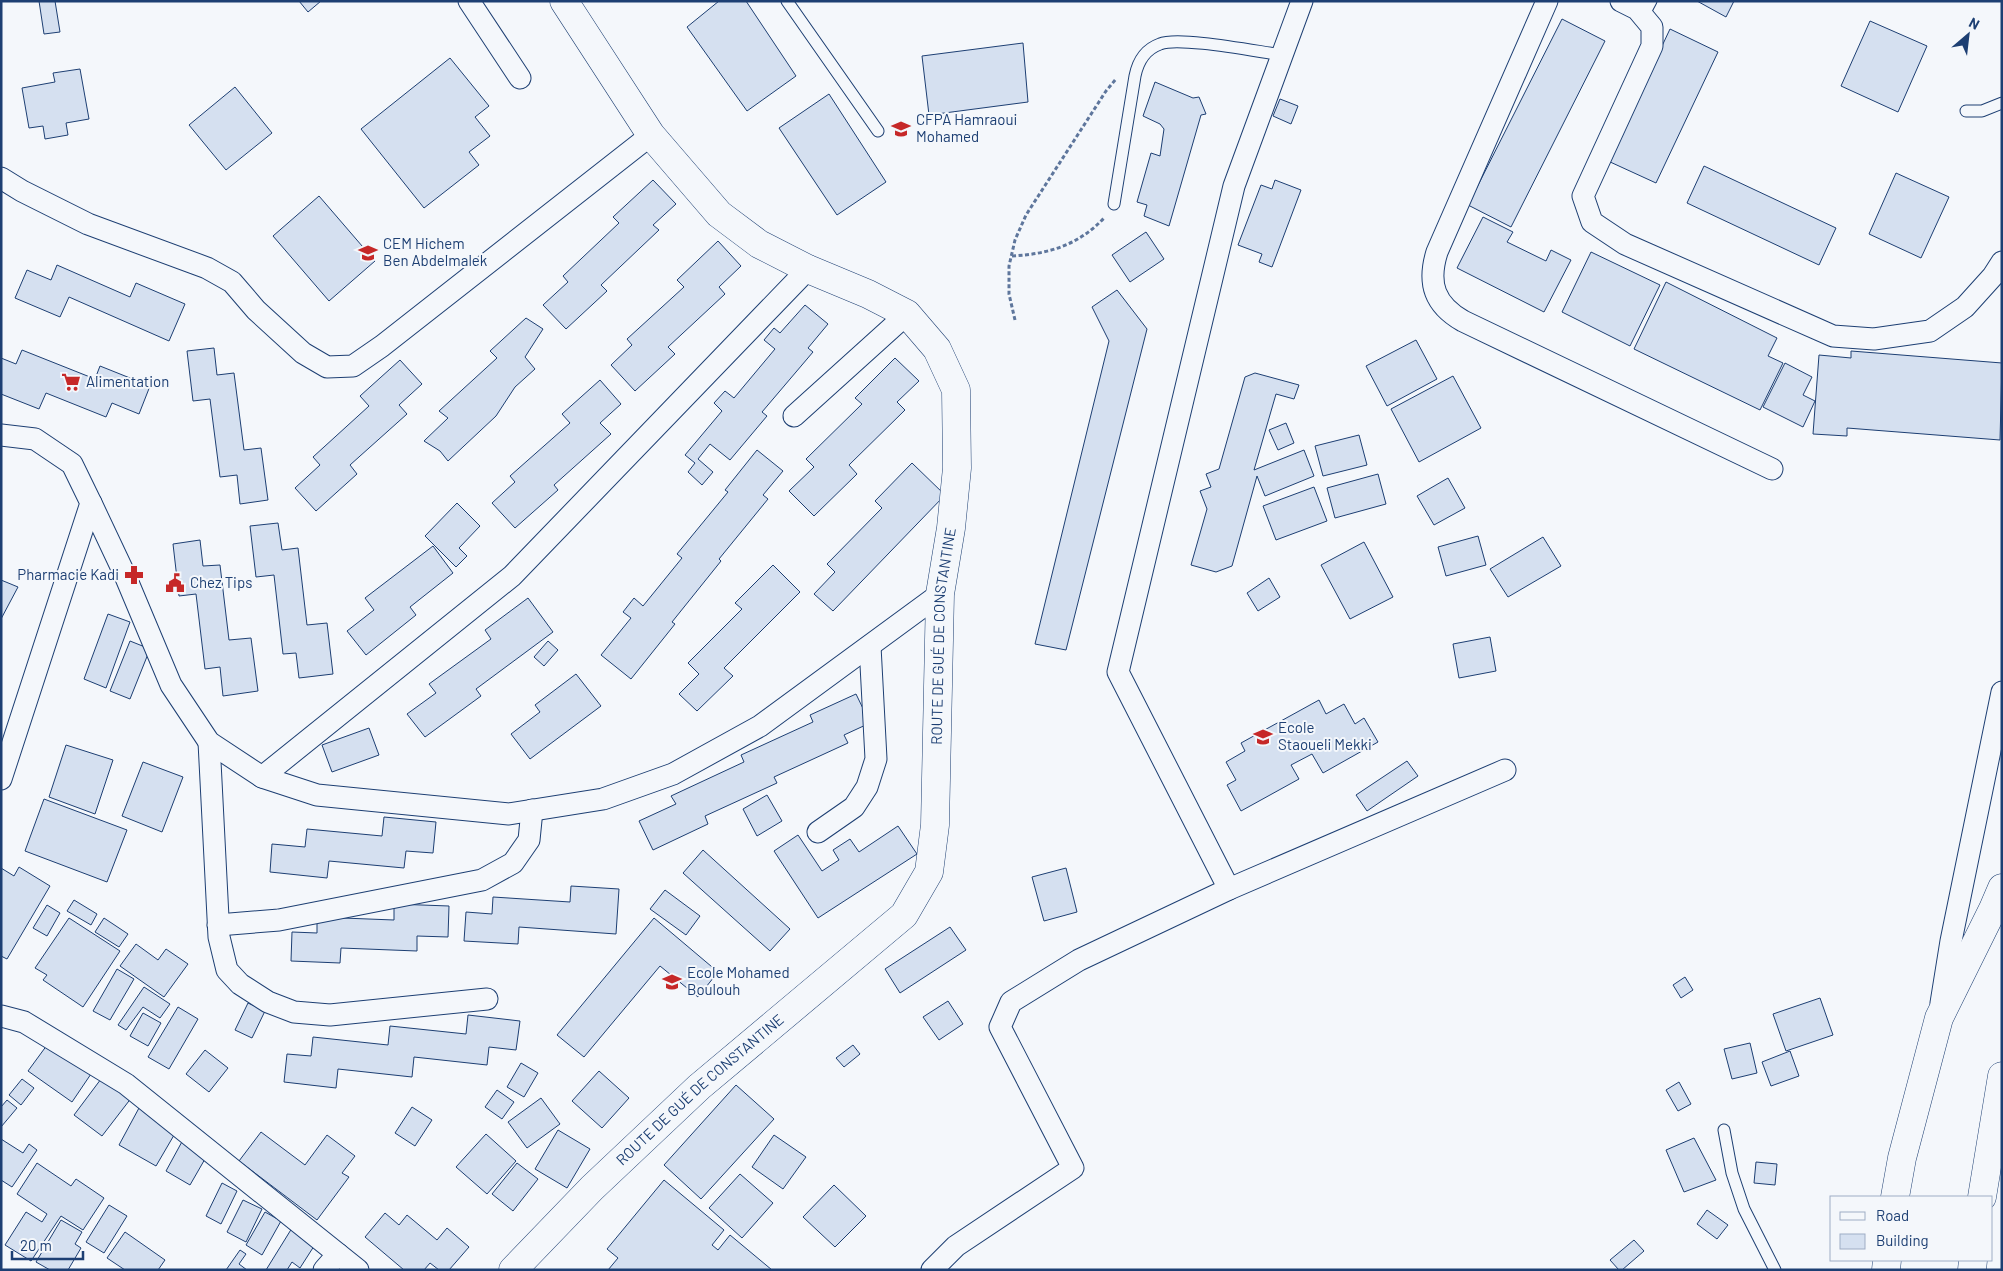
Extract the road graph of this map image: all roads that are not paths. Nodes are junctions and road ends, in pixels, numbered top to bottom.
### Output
1 (468, 1) edge
2 (564, 1) edge
3 (787, 1) edge
4 (1302, 1) edge
5 (1547, 1) edge
6 (1621, 1) edge
7 (1647, 9) edge
8 (1283, 55) junction
9 (520, 78) dead end
10 (2002, 103) edge
11 (1966, 111) dead end
12 (878, 131) dead end
13 (652, 135) junction
14 (1, 178) edge
15 (1114, 204) road end
16 (2002, 262) edge
17 (808, 269) junction
18 (907, 314) junction
19 (794, 416) dead end
20 (1, 435) edge
21 (1772, 469) dead end
22 (91, 503) junction
23 (940, 594) junction
24 (870, 646) junction
25 (2002, 692) edge
26 (208, 742) junction
27 (1505, 770) dead end
28 (262, 777) junction
29 (1, 779) edge
30 (532, 810) junction
31 (818, 832) dead end
32 (2002, 888) edge
33 (1229, 889) junction
34 (218, 925) junction
35 (487, 999) dead end
36 (1, 1016) edge
37 (1939, 1018) junction
38 (2002, 1076) edge
39 (1724, 1130) dead end
40 (1895, 1196) edge
41 (1982, 1196) edge
42 (331, 1262) edge
43 (358, 1270) edge
44 (513, 1270) edge
45 (932, 1270) edge
46 (1775, 1270) edge

1 - 9 street
2 - 13 main road, ROUTE DE GUÉ DE CONSTANTINE
3 - 12 lane
4 - 8 street
5 - 21 street
6 - 7 street
7 - 16 street
8 - 15 lane
8 - 33 street
10 - 11 lane
13 - 14 street
13 - 17 main road, ROUTE DE GUÉ DE CONSTANTINE
17 - 18 main road, ROUTE DE GUÉ DE CONSTANTINE
17 - 28 street
18 - 19 street
18 - 23 main road, ROUTE DE GUÉ DE CONSTANTINE
20 - 22 street
22 - 26 street
22 - 29 street
23 - 24 street
23 - 44 main road, ROUTE DE GUÉ DE CONSTANTINE
24 - 30 street
24 - 31 street
25 - 37 street
26 - 28 street
26 - 34 street
27 - 33 street
28 - 30 street
30 - 34 street
32 - 37 main road
33 - 45 street
34 - 35 street
36 - 42 street
37 - 40 main road
38 - 41 main road
39 - 46 lane
42 - 43 street

